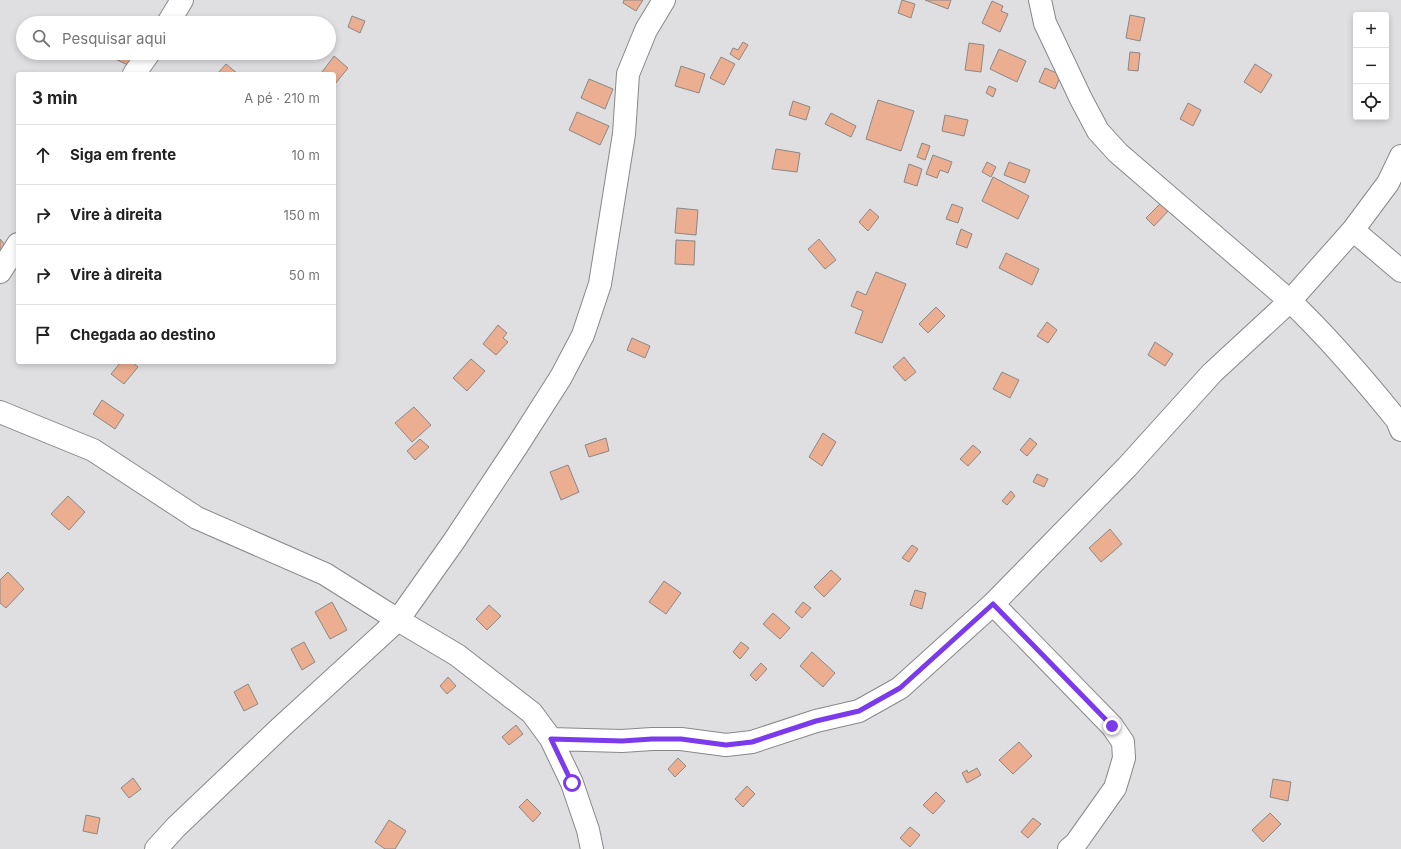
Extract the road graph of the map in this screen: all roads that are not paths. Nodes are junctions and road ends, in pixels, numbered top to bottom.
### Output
1 (182, 0) edge
2 (664, 0) edge
3 (1040, 0) edge
4 (172, 16) edge
5 (144, 60) edge
6 (135, 72) edge
7 (1401, 156) edge
8 (1353, 230) junction
9 (16, 247) edge
10 (1401, 271) edge
11 (0, 272) edge
12 (1290, 301) junction
13 (0, 412) edge
14 (1401, 430) edge
15 (993, 604) junction
16 (398, 620) junction
17 (551, 739) junction
18 (156, 849) edge
19 (592, 849) edge
20 (1069, 849) edge

1 - 4 street
2 - 16 street
3 - 12 street
5 - 6 street
7 - 8 street
8 - 10 street
8 - 12 street
9 - 11 street
12 - 14 street
12 - 15 street
13 - 16 street
15 - 17 street
15 - 20 street
16 - 17 street
16 - 18 street
17 - 19 street

